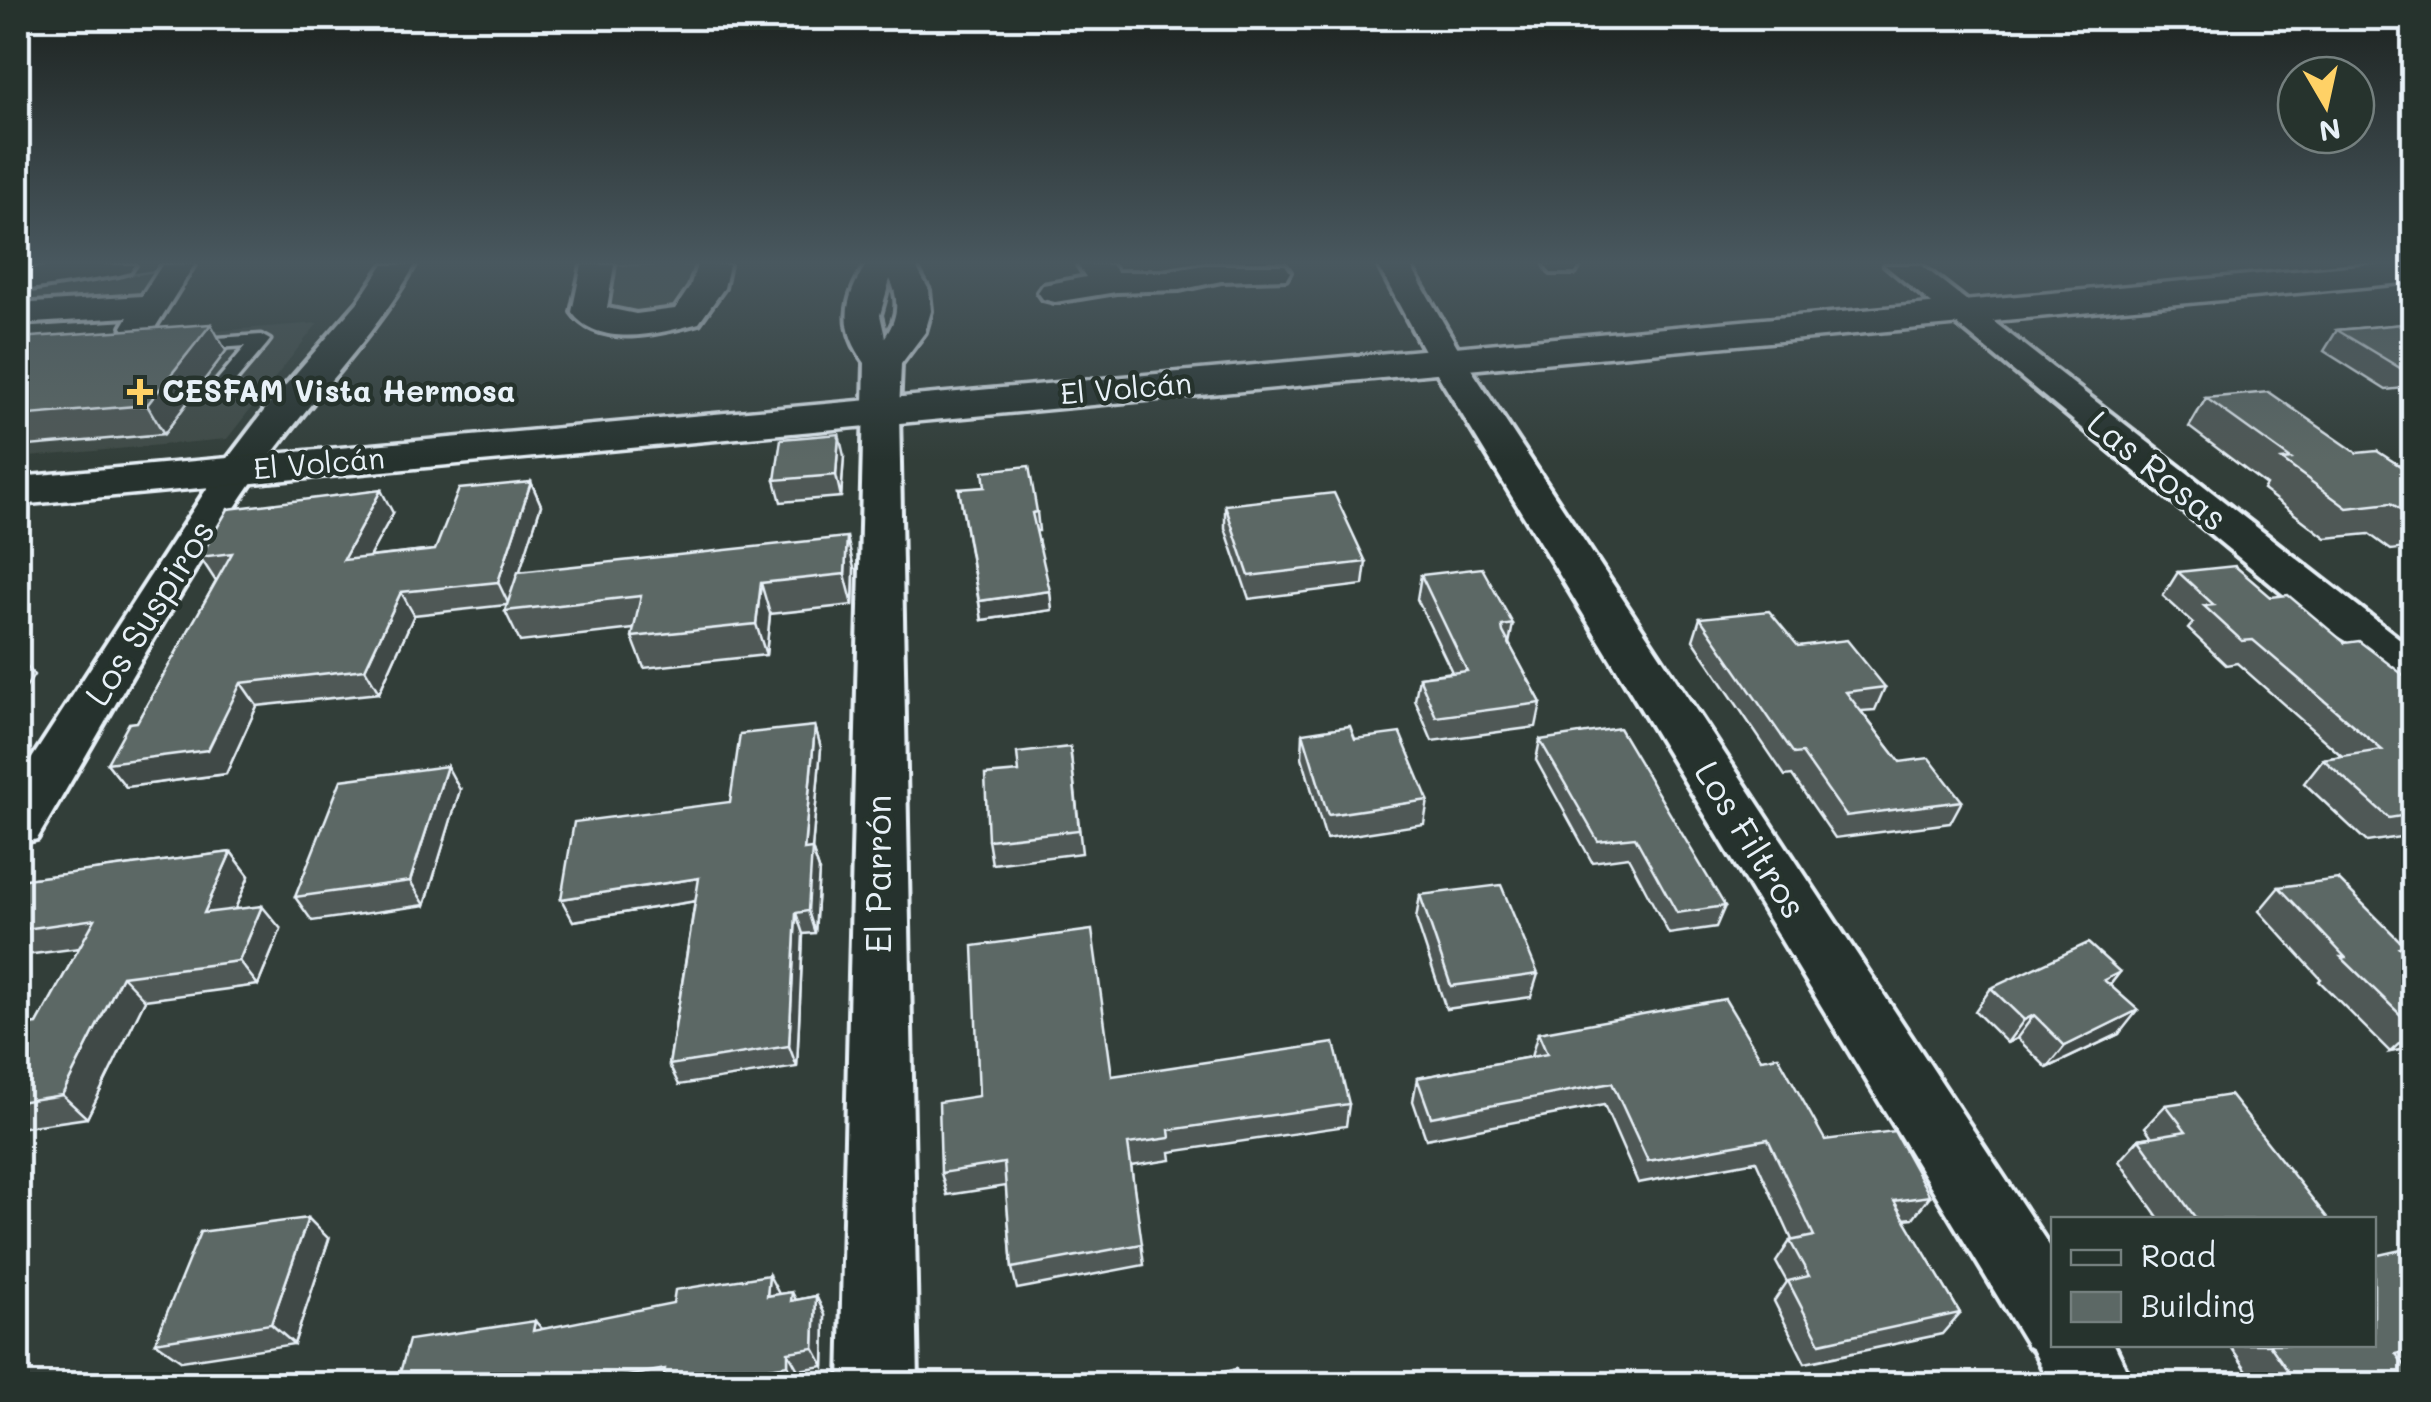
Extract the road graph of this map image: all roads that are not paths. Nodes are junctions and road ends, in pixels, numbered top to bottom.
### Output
1 (352, 330) edge
2 (864, 330) edge
3 (907, 330) edge
4 (1431, 330) edge
5 (1769, 330) edge
6 (1980, 330) edge
7 (168, 347) edge
8 (1447, 360) junction
9 (882, 388) junction
10 (217, 391) dead end
11 (240, 471) junction
12 (18, 491) edge
13 (2414, 676) edge
14 (18, 824) edge
15 (2051, 1315) edge
16 (2071, 1347) edge
17 (879, 1384) edge
18 (2094, 1384) edge

1 - 11 street, Los Suspiros
2 - 9 street, El Parrón
3 - 9 street
4 - 8 street, Los Filtros
5 - 8 street, El Volcán
6 - 13 street, Las Rosas
7 - 10 lane
8 - 9 street, El Volcán
8 - 15 street, Los Filtros
9 - 11 street, El Volcán
9 - 17 street, El Parrón
11 - 12 street, El Volcán
11 - 14 street, Los Suspiros
16 - 18 street

